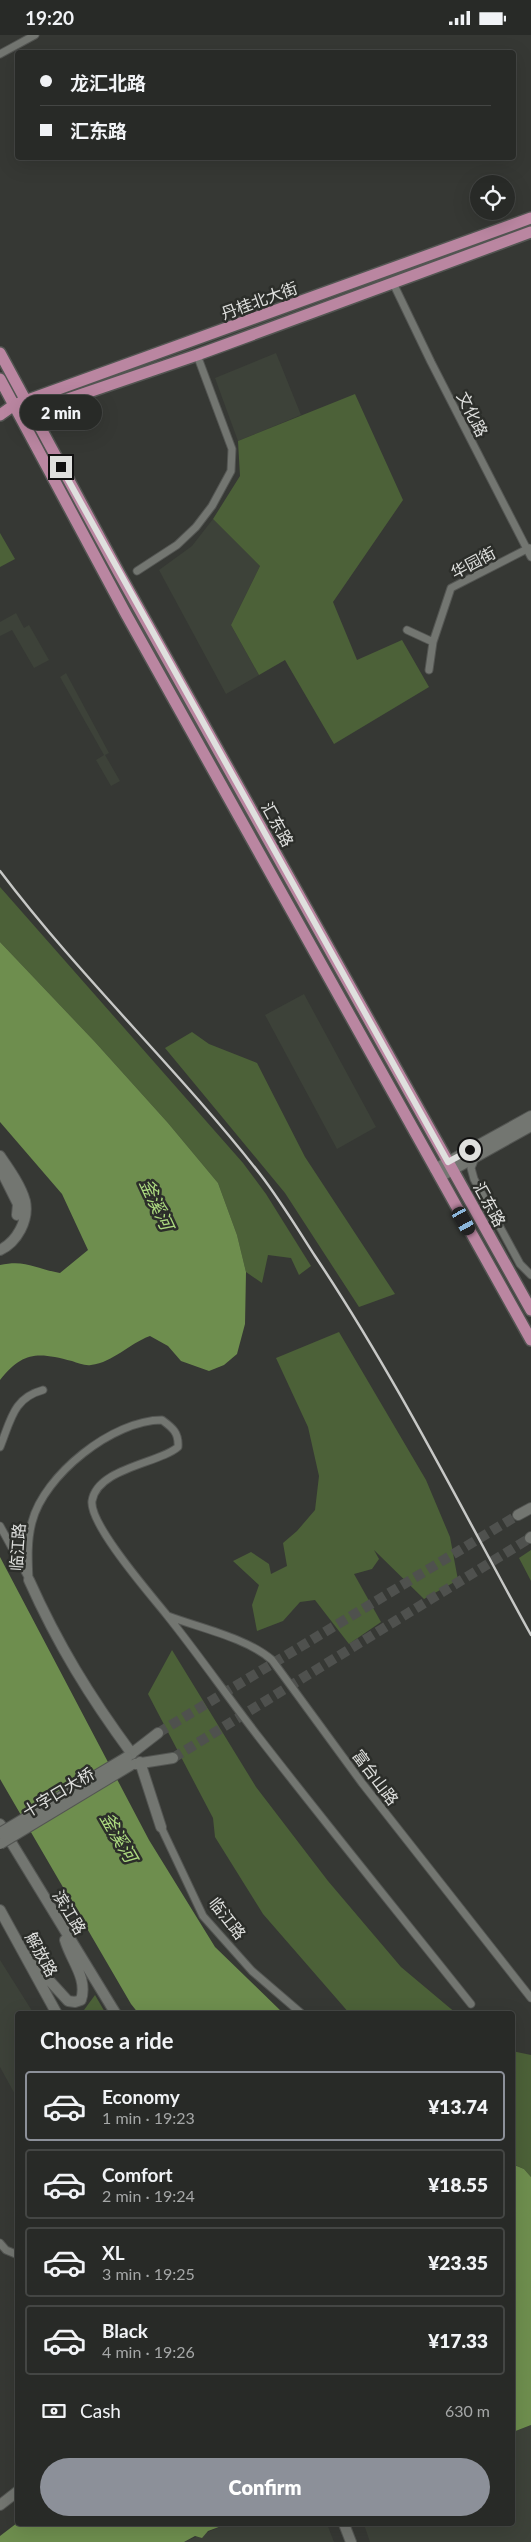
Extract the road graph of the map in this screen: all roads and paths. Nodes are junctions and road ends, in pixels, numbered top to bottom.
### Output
1 (35, 35) edge
2 (0, 53) edge
3 (531, 218) edge
4 (531, 232) edge
5 (393, 283) junction
6 (0, 353) edge
7 (198, 355) junction
8 (0, 379) edge
9 (25, 401) junction
10 (16, 410) junction
11 (31, 412) junction
12 (0, 416) edge
13 (529, 548) edge
14 (531, 557) edge
15 (137, 571) dead end
16 (407, 631) dead end
17 (434, 642) junction
18 (429, 670) dead end
19 (531, 1116) edge
20 (531, 1126) edge
21 (0, 1157) edge
22 (475, 1157) junction
23 (450, 1166) junction
24 (0, 1168) edge
25 (438, 1173) junction
26 (0, 1243) edge
27 (0, 1250) edge
28 (531, 1275) edge
29 (531, 1310) edge
30 (531, 1340) edge
31 (43, 1390) dead end
32 (0, 1447) edge
33 (0, 1526) edge
34 (29, 1580) junction
35 (168, 1616) junction
36 (158, 1733) tunnel mouth
37 (173, 1758) tunnel mouth
38 (132, 1760) junction
39 (0, 1824) edge
40 (161, 1827) joint
41 (0, 1833) edge
42 (0, 1844) edge
43 (0, 1910) edge
44 (59, 1923) junction
45 (26, 1956) junction
46 (531, 1998) edge
47 (471, 2004) dead end
48 (55, 2011) edge
49 (114, 2011) edge
50 (299, 2011) edge
51 (0, 2243) edge
52 (15, 2254) edge
53 (15, 2493) edge
54 (0, 2505) edge
55 (345, 2526) edge
56 (351, 2542) edge

1 - 2 street
3 - 9 main road, 丹桂北大街
4 - 5 main road, 丹桂北大街
5 - 7 main road, 丹桂北大街
5 - 13 street, 文化路
6 - 9 main road, 汇东路
7 - 11 main road, 丹桂北大街
7 - 15 street
8 - 10 main road, 汇东路
9 - 10 main road, 丹桂北大街
9 - 11 main road, 汇东路
10 - 11 main road, 丹桂北大街
10 - 12 main road, 丹桂北大街
10 - 25 main road, 汇东路
11 - 23 main road, 汇东路
13 - 14 street, 文化路
13 - 17 street, 华园街
16 - 17 street
17 - 18 street, 华园街
19 - 23 main road
20 - 22 main road
21 - 27 main road
22 - 23 main road
22 - 28 street
23 - 25 main road
23 - 29 main road, 汇东路
24 - 26 main road
25 - 30 main road, 汇东路
31 - 32 street
33 - 34 street
34 - 35 street, 临江路
34 - 38 main road, 临江路
35 - 46 street, 富台山路
35 - 47 street
36 - 38 main road
37 - 38 main road
38 - 40 main road, 临江路
38 - 41 main road, 十字口大桥, bridge
38 - 42 main road, 十字口大桥, bridge
39 - 44 main road, 滨江路
40 - 50 street, 临江路
43 - 45 main road, 解放路
44 - 45 main road
44 - 49 main road, 滨江路
45 - 48 main road, 解放路
51 - 52 street
53 - 54 main road
55 - 56 main road

